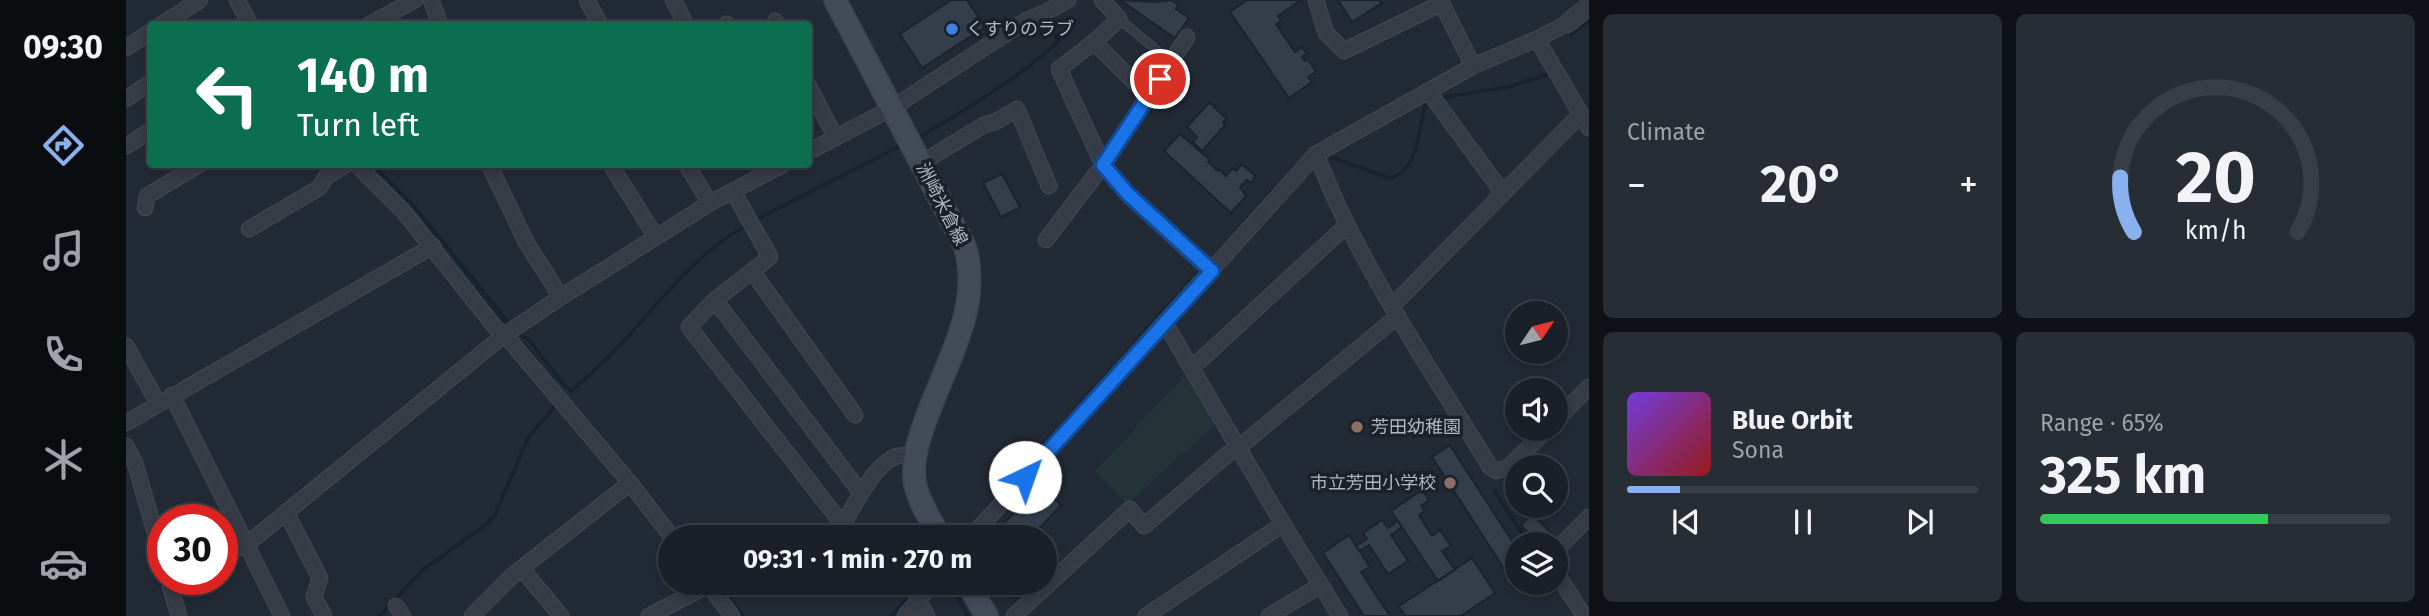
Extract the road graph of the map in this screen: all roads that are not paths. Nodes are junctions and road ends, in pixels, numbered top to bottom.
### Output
1 (200, 0) edge
2 (237, 0) edge
3 (415, 0) edge
4 (431, 0) edge
5 (587, 0) edge
6 (673, 0) edge
7 (835, 0) edge
8 (1102, 0) edge
9 (1316, 0) edge
10 (1063, 1) edge
11 (1441, 2) edge
12 (1589, 6) edge
13 (1119, 19) junction
14 (167, 21) edge
15 (245, 21) edge
16 (376, 21) edge
17 (439, 21) edge
18 (598, 21) edge
19 (684, 21) edge
20 (1568, 23) joint
21 (147, 34) edge
22 (1187, 37) dead end
23 (1537, 39) junction
24 (1094, 41) junction
25 (126, 48) edge
26 (1171, 62) junction
27 (1473, 66) junction
28 (147, 85) edge
29 (812, 93) edge
30 (1149, 96) junction
31 (1432, 96) junction
32 (126, 99) edge
33 (892, 108) junction
34 (1581, 114) junction
35 (1589, 128) edge
36 (147, 133) edge
37 (836, 138) junction
38 (126, 146) edge
39 (812, 150) edge
40 (1316, 154) junction
41 (921, 163) junction
42 (1103, 165) junction
43 (194, 168) edge
44 (341, 168) edge
45 (360, 168) edge
46 (491, 168) edge
47 (613, 168) edge
48 (688, 168) edge
49 (763, 169) edge
50 (1049, 186) dead end
51 (733, 191) junction
52 (1503, 193) junction
53 (710, 203) junction
54 (145, 208) dead end
55 (1347, 225) junction
56 (250, 229) dead end
57 (656, 237) junction
58 (1046, 240) dead end
59 (433, 246) junction
60 (1207, 267) junction
61 (752, 271) junction
62 (561, 297) junction
63 (715, 300) junction
64 (1395, 310) junction
65 (1165, 323) junction
66 (508, 332) junction
67 (126, 346) edge
68 (1192, 368) junction
69 (1589, 387) edge
70 (172, 395) junction
71 (158, 403) junction
72 (1568, 408) edge
73 (855, 415) dead end
74 (126, 423) edge
75 (1535, 441) edge
76 (126, 446) edge
77 (1238, 447) junction
78 (915, 456) junction
79 (630, 483) junction
80 (861, 493) junction
81 (147, 505) edge
82 (286, 512) junction
83 (1589, 517) edge
84 (1283, 524) junction
85 (663, 525) edge
86 (934, 525) edge
87 (982, 525) edge
88 (1568, 538) edge
89 (246, 545) junction
90 (238, 548) edge
91 (522, 569) junction
92 (1321, 585) junction
93 (1568, 591) edge
94 (173, 595) edge
95 (688, 595) edge
96 (717, 595) edge
97 (923, 595) edge
98 (974, 595) edge
99 (919, 600) junction
100 (179, 616) edge
101 (282, 616) edge
102 (324, 616) edge
103 (472, 616) edge
104 (561, 616) edge
105 (649, 616) edge
106 (733, 616) edge
107 (905, 616) edge
108 (927, 616) edge
109 (987, 616) edge
110 (1014, 616) edge
111 (1146, 616) edge
112 (1269, 616) edge
113 (1340, 616) edge
114 (1584, 616) edge

1 - 14 street
2 - 15 street
3 - 16 street
4 - 17 street
5 - 18 street
6 - 19 street
7 - 33 main road, 洲崎米倉線
8 - 13 street
9 - 11 street
10 - 33 street
11 - 27 street
12 - 20 street
13 - 24 street
13 - 26 lane
20 - 23 street
21 - 25 street
22 - 26 street
23 - 27 street
23 - 34 street
24 - 30 street
24 - 42 street
26 - 30 street
27 - 31 street
28 - 32 street
29 - 37 street
30 - 42 street
31 - 40 street
31 - 52 street
33 - 37 street
33 - 41 main road, 洲崎米倉線
34 - 35 street
34 - 52 street
36 - 38 street
37 - 39 street
40 - 55 street
40 - 60 street
41 - 50 street
41 - 78 main road, 洲崎米倉線
42 - 58 street
42 - 60 street
43 - 54 street
44 - 56 street
45 - 59 street
46 - 62 street
47 - 57 street
48 - 53 street
49 - 51 street
51 - 53 street
51 - 61 street
52 - 64 street
53 - 57 street
55 - 64 street
55 - 68 street
57 - 62 street
59 - 66 street
59 - 70 street
60 - 65 street
61 - 63 street
61 - 73 street
62 - 66 street
63 - 80 street
63 - 80 street
64 - 75 street
64 - 77 street
65 - 68 street
65 - 87 street
66 - 79 street
66 - 82 street
67 - 71 street
68 - 77 street
69 - 72 street
70 - 71 street
70 - 89 street
71 - 74 street
76 - 81 street
77 - 84 street
77 - 110 street
78 - 80 street
78 - 86 main road, 洲崎米倉線
79 - 85 street
79 - 91 street
82 - 89 street
82 - 102 street
83 - 88 street
84 - 92 street
84 - 111 street
89 - 90 street
89 - 101 street
91 - 103 street
91 - 104 street
92 - 112 street
92 - 113 street
93 - 114 street
94 - 100 street
95 - 105 street
96 - 106 street
97 - 99 street
98 - 109 main road
99 - 107 street
99 - 108 street

